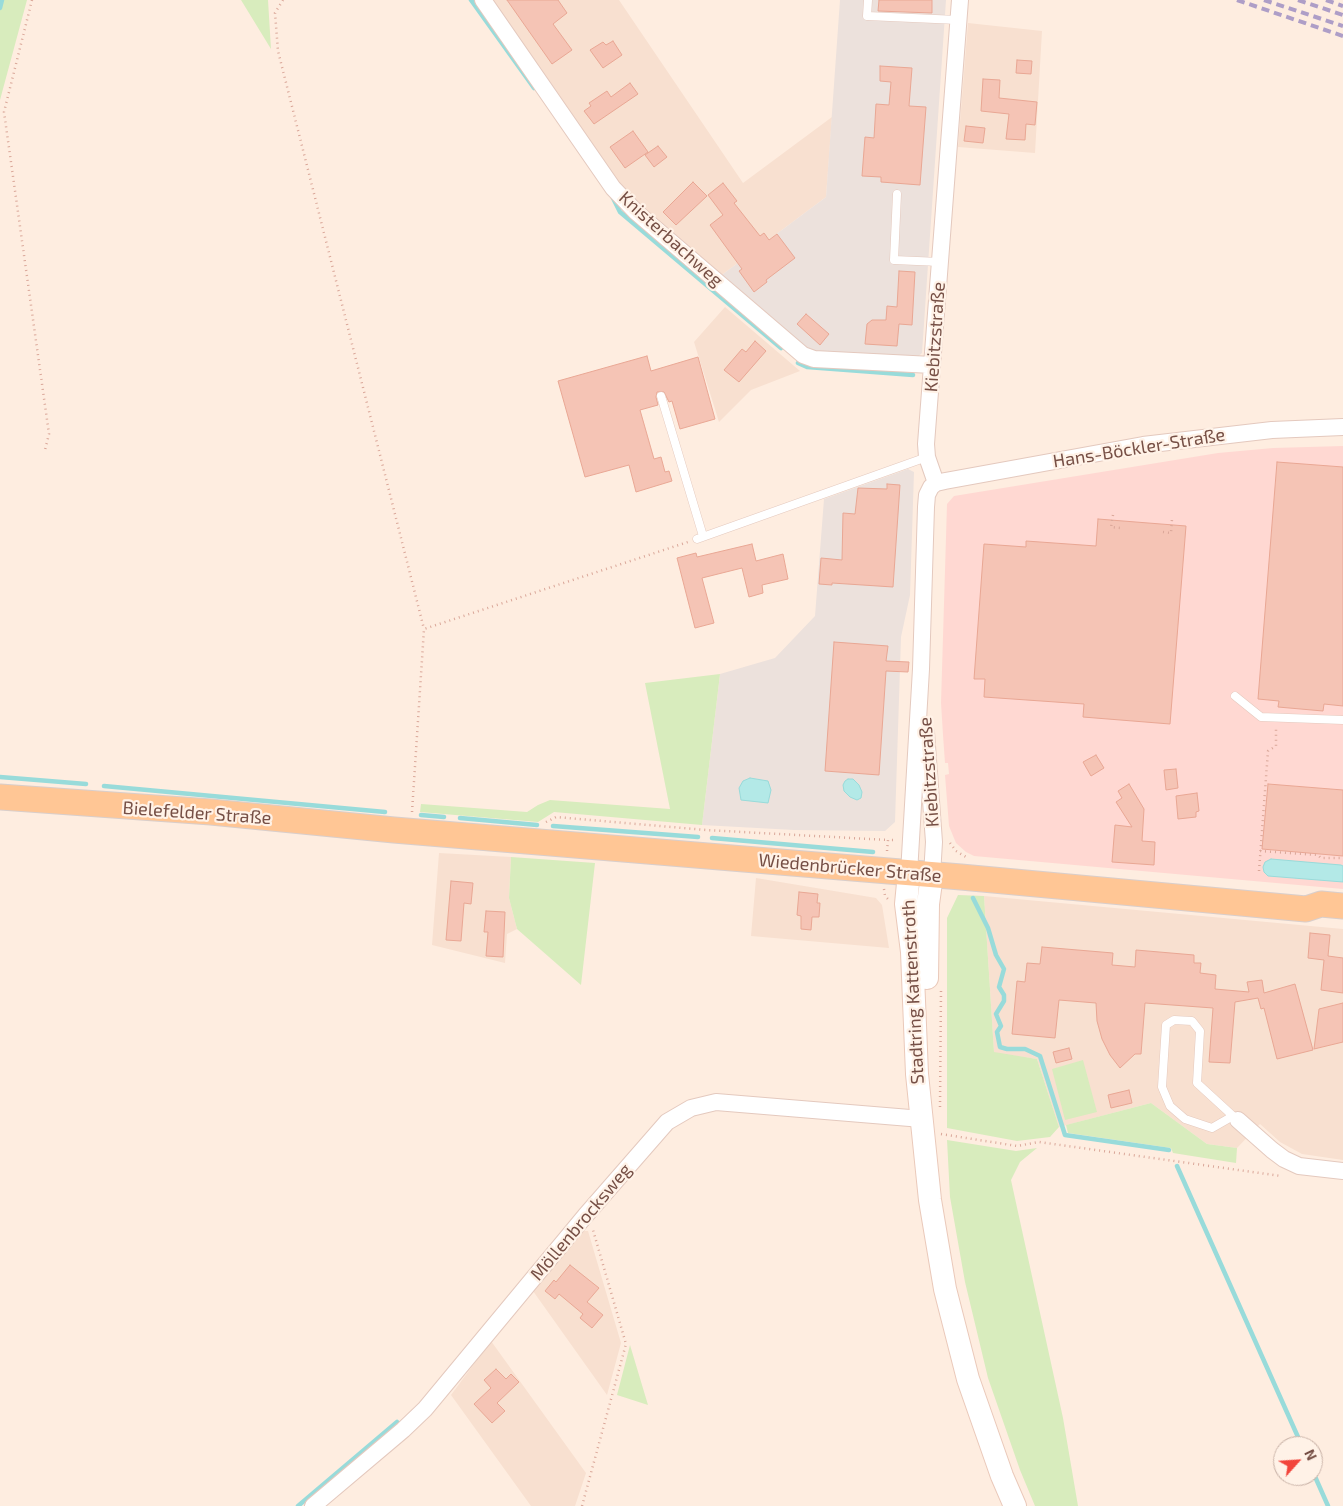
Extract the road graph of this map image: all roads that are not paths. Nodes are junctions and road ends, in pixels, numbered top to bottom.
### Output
1 (483, 0) edge
2 (868, 0) edge
3 (960, 0) edge
4 (958, 20) junction
5 (897, 194) dead end
6 (940, 262) junction
7 (932, 365) junction
8 (661, 396) dead end
9 (1343, 427) edge
10 (927, 457) junction
11 (936, 483) junction
12 (921, 669) junction
13 (1235, 696) dead end
14 (1343, 720) edge
15 (0, 797) edge
16 (402, 831) joint
17 (920, 874) junction
18 (1343, 906) edge
19 (1306, 909) junction
20 (1343, 920) edge
21 (928, 1115) junction
22 (1236, 1118) junction
23 (1343, 1171) edge
24 (313, 1506) edge
25 (1014, 1506) edge

1 - 7 street, Knisterbachweg
2 - 4 lane
3 - 4 street, Kiebitzstraße
4 - 6 street, Kiebitzstraße
5 - 6 lane
6 - 7 street, Kiebitzstraße
7 - 10 street, Kiebitzstraße
8 - 10 lane
9 - 11 street, Hans-Böckler-Straße
10 - 11 street, Kiebitzstraße
11 - 12 street, Kiebitzstraße
12 - 17 street, Kiebitzstraße
12 - 17 street, Kiebitzstraße
13 - 14 lane
15 - 16 main road, Bielefelder Straße
16 - 17 main road, Wiedenbrücker Straße
17 - 19 main road, Wiedenbrücker Straße
17 - 21 main road, Stadtring Kattenstroth
18 - 19 main road, Wiedenbrücker Straße
19 - 20 main road, Wiedenbrücker Straße
21 - 24 street, Möllenbrocksweg
21 - 25 main road, Stadtring Kattenstroth
22 - 22 lane
22 - 23 street

